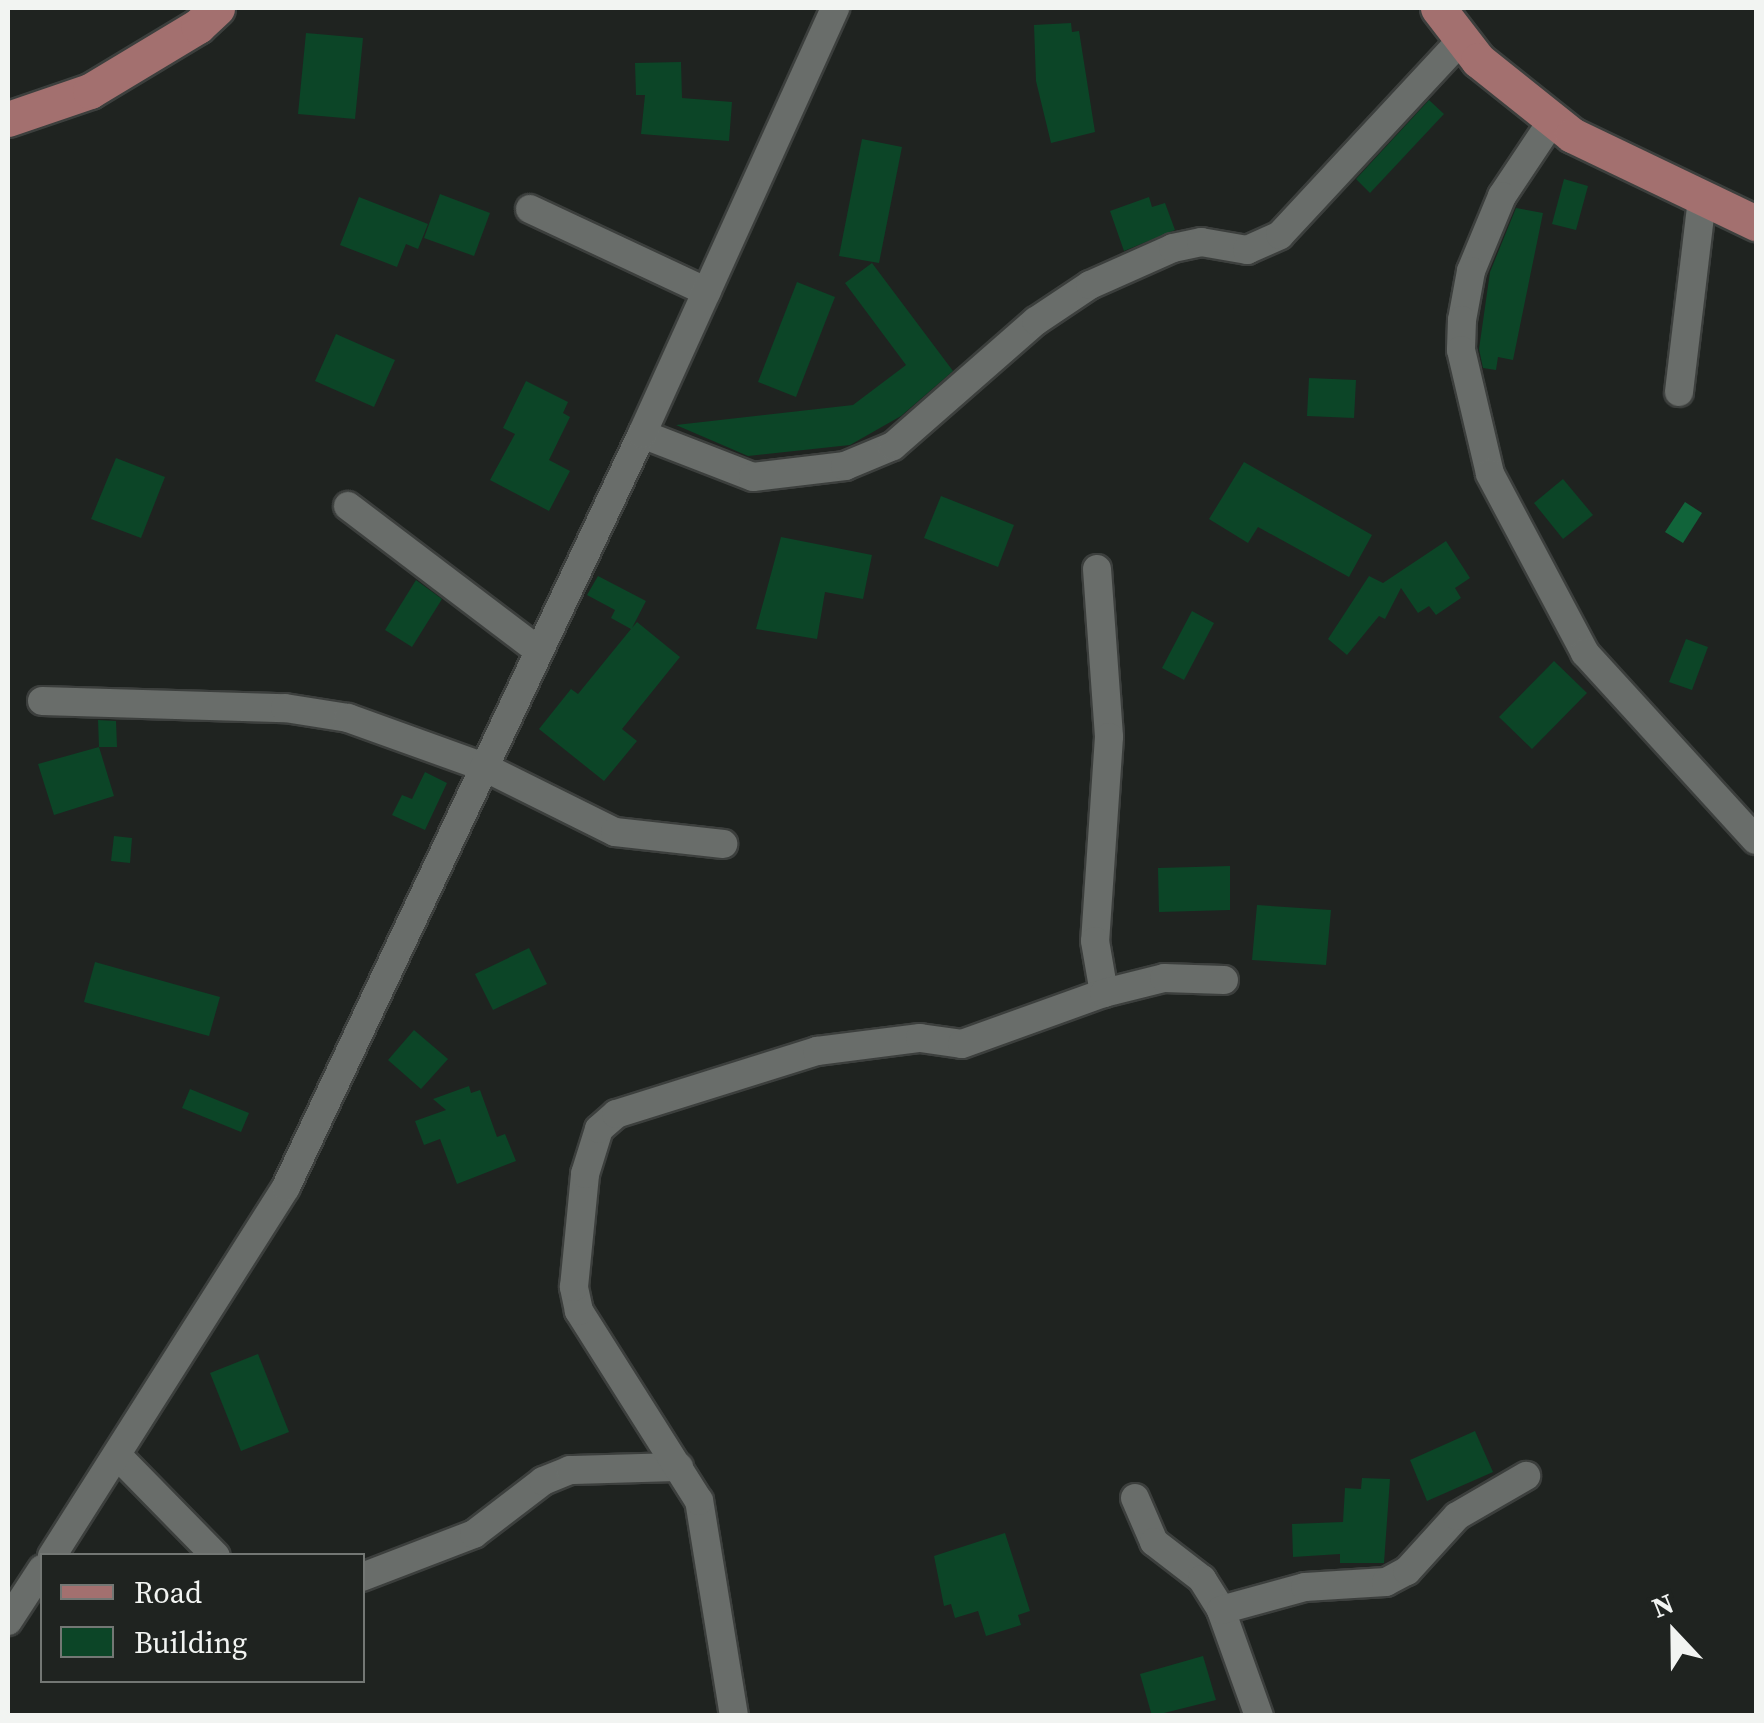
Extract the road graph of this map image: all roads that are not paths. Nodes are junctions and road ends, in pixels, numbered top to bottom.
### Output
1 (217, 8) edge
2 (835, 8) edge
3 (1438, 8) edge
4 (1462, 39) junction
5 (8, 119) edge
6 (1552, 121) junction
7 (1702, 200) junction
8 (530, 209) dead end
9 (1756, 223) edge
10 (707, 292) junction
11 (1680, 392) dead end
12 (642, 434) junction
13 (348, 506) dead end
14 (1097, 569) dead end
15 (538, 650) junction
16 (42, 701) dead end
17 (484, 767) junction
18 (1756, 840) edge
19 (723, 844) dead end
20 (1224, 980) dead end
21 (1104, 993) junction
22 (117, 1456) junction
23 (678, 1468) junction
24 (1526, 1476) dead end
25 (1135, 1498) dead end
26 (54, 1553) edge
27 (213, 1553) edge
28 (40, 1572) edge
29 (365, 1576) edge
30 (1221, 1610) junction
31 (8, 1621) edge
32 (734, 1716) edge
33 (1259, 1716) edge

1 - 5 main road
2 - 10 street
3 - 4 main road
4 - 6 main road
4 - 12 street
6 - 7 main road
6 - 18 street
7 - 9 main road
7 - 11 street
8 - 10 street
10 - 12 street
12 - 15 street
13 - 15 street
14 - 21 street
15 - 17 street
16 - 17 street
17 - 19 street
17 - 22 street
20 - 21 street
21 - 23 street
22 - 26 street
22 - 27 street
23 - 29 street
23 - 32 street
24 - 30 street
25 - 30 street
28 - 31 street
30 - 33 street

